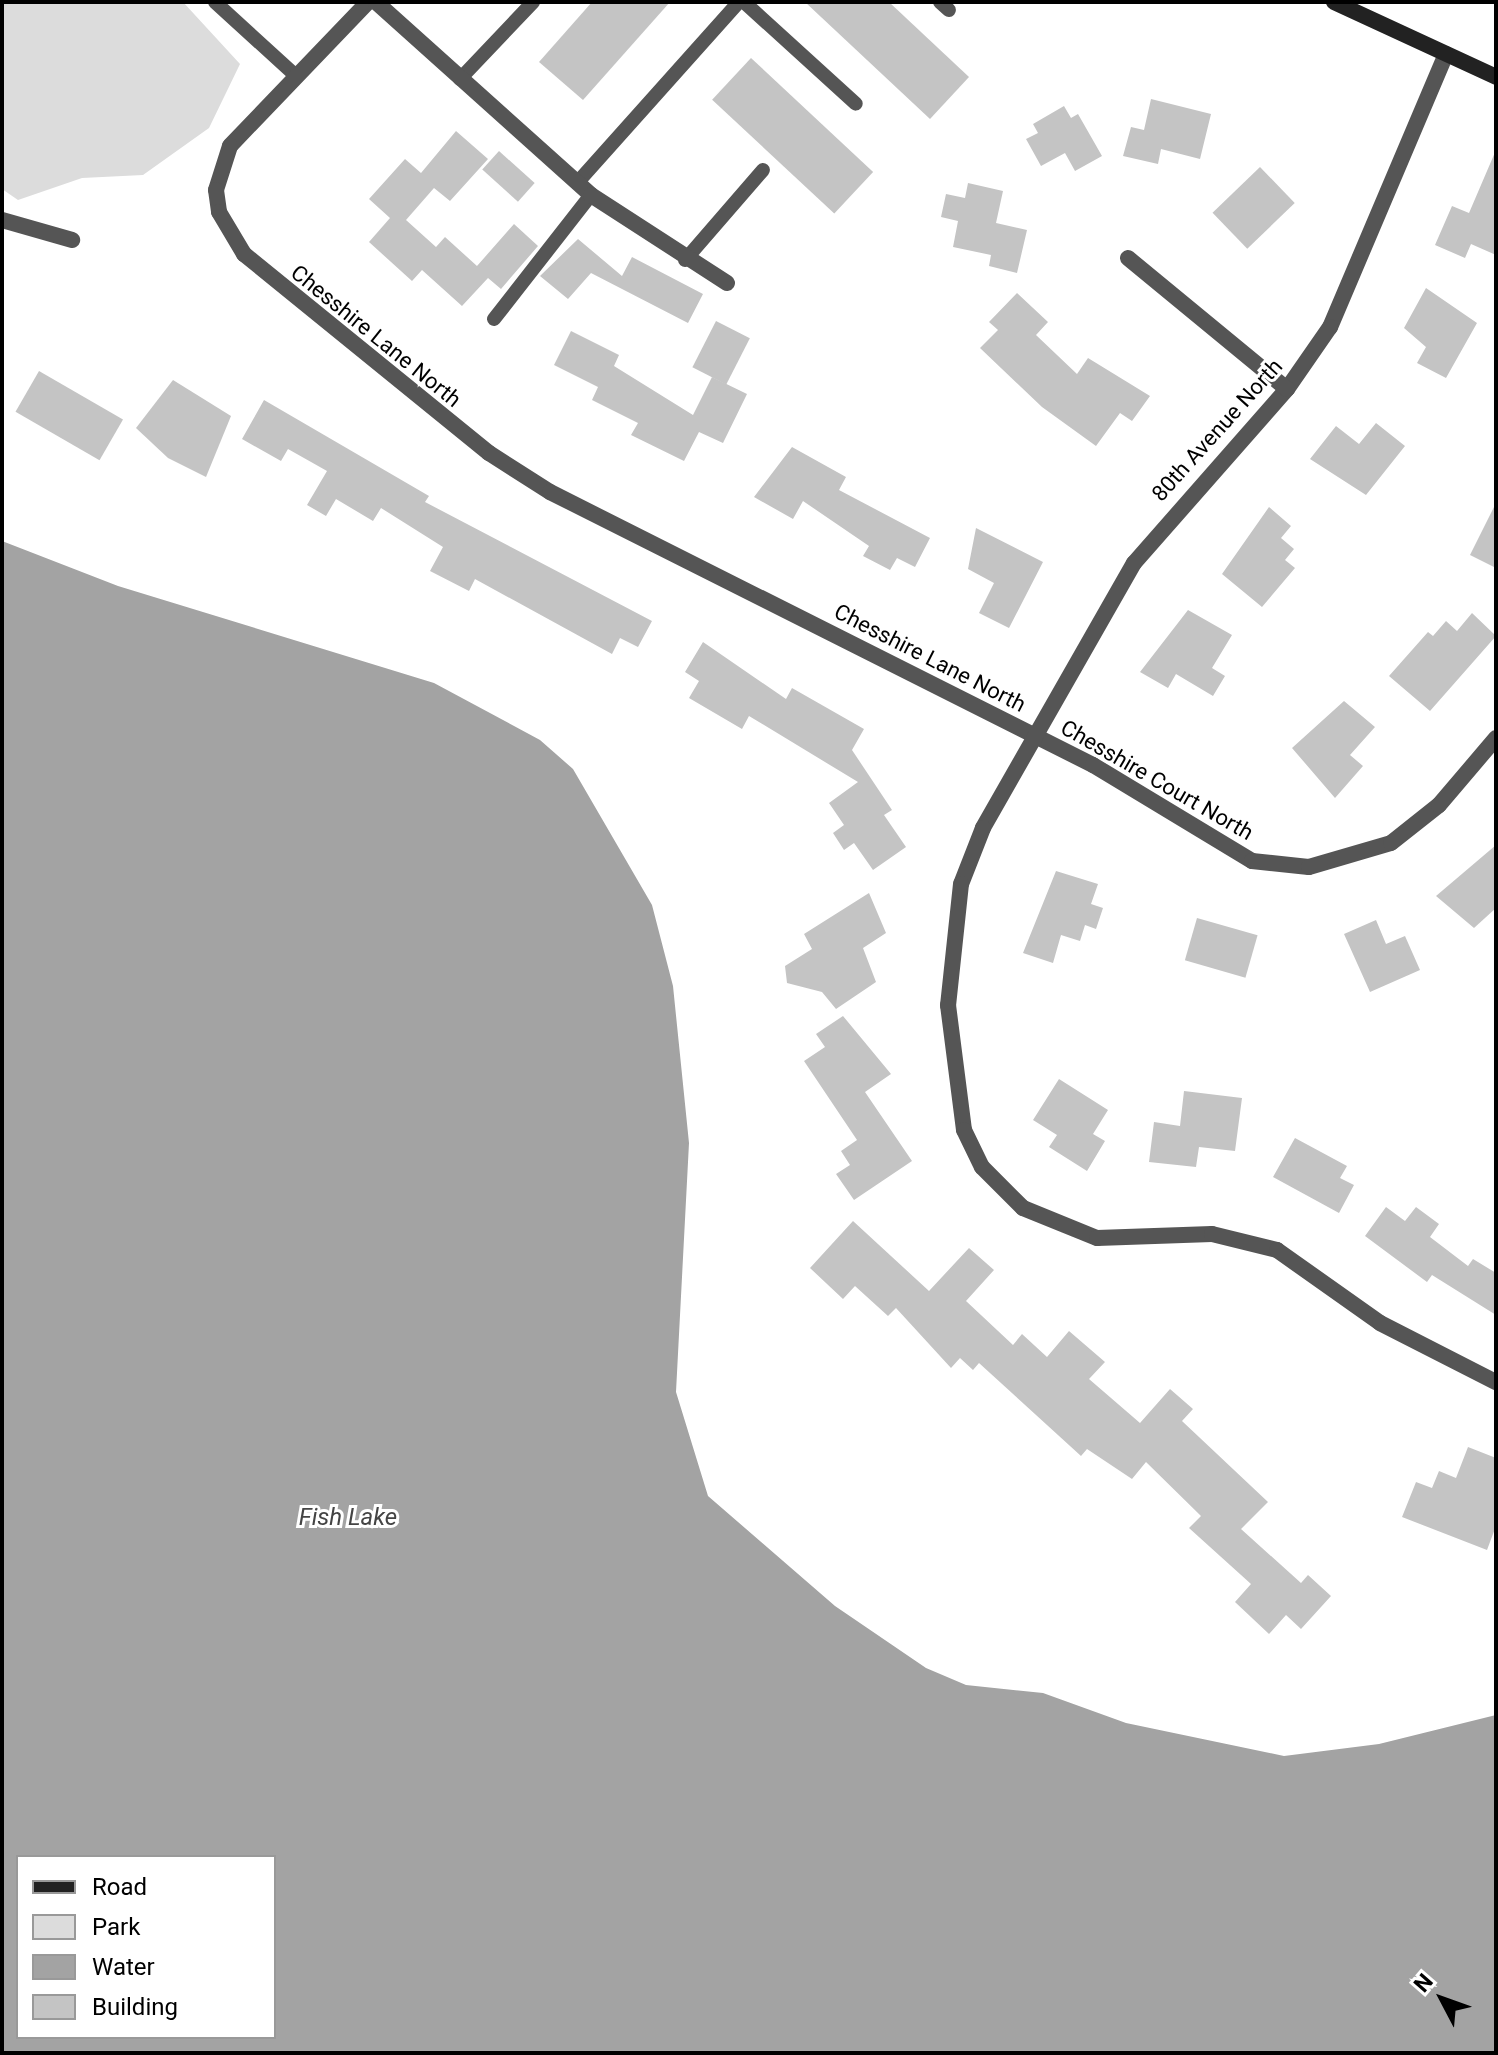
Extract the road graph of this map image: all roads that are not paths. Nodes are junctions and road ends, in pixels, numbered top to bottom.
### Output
1 (215, 2) edge
2 (368, 2) edge
3 (376, 2) edge
4 (533, 2) edge
5 (742, 2) edge
6 (1334, 2) edge
7 (1446, 54) junction
8 (296, 76) junction
9 (1496, 77) edge
10 (460, 79) junction
11 (856, 104) dead end
12 (763, 170) dead end
13 (577, 183) junction
14 (591, 195) junction
15 (2, 220) edge
16 (72, 240) dead end
17 (1128, 258) dead end
18 (685, 260) junction
19 (727, 283) dead end
20 (494, 319) dead end
21 (1287, 389) junction
22 (1035, 735) junction
23 (1496, 738) edge
24 (1496, 1382) edge

1 - 8 lane
2 - 8 street
3 - 10 street
4 - 10 lane
5 - 11 lane
5 - 13 lane
6 - 7 street
7 - 9 street
7 - 21 street, 80th Avenue North
8 - 22 street, Chesshire Lane North
10 - 13 street
12 - 18 lane
13 - 14 street
14 - 18 street
14 - 20 lane
15 - 16 street
17 - 21 street
18 - 19 street
21 - 22 street, 80th Avenue North
22 - 23 street, Chesshire Court North
22 - 24 street, Chesshire Lane North

